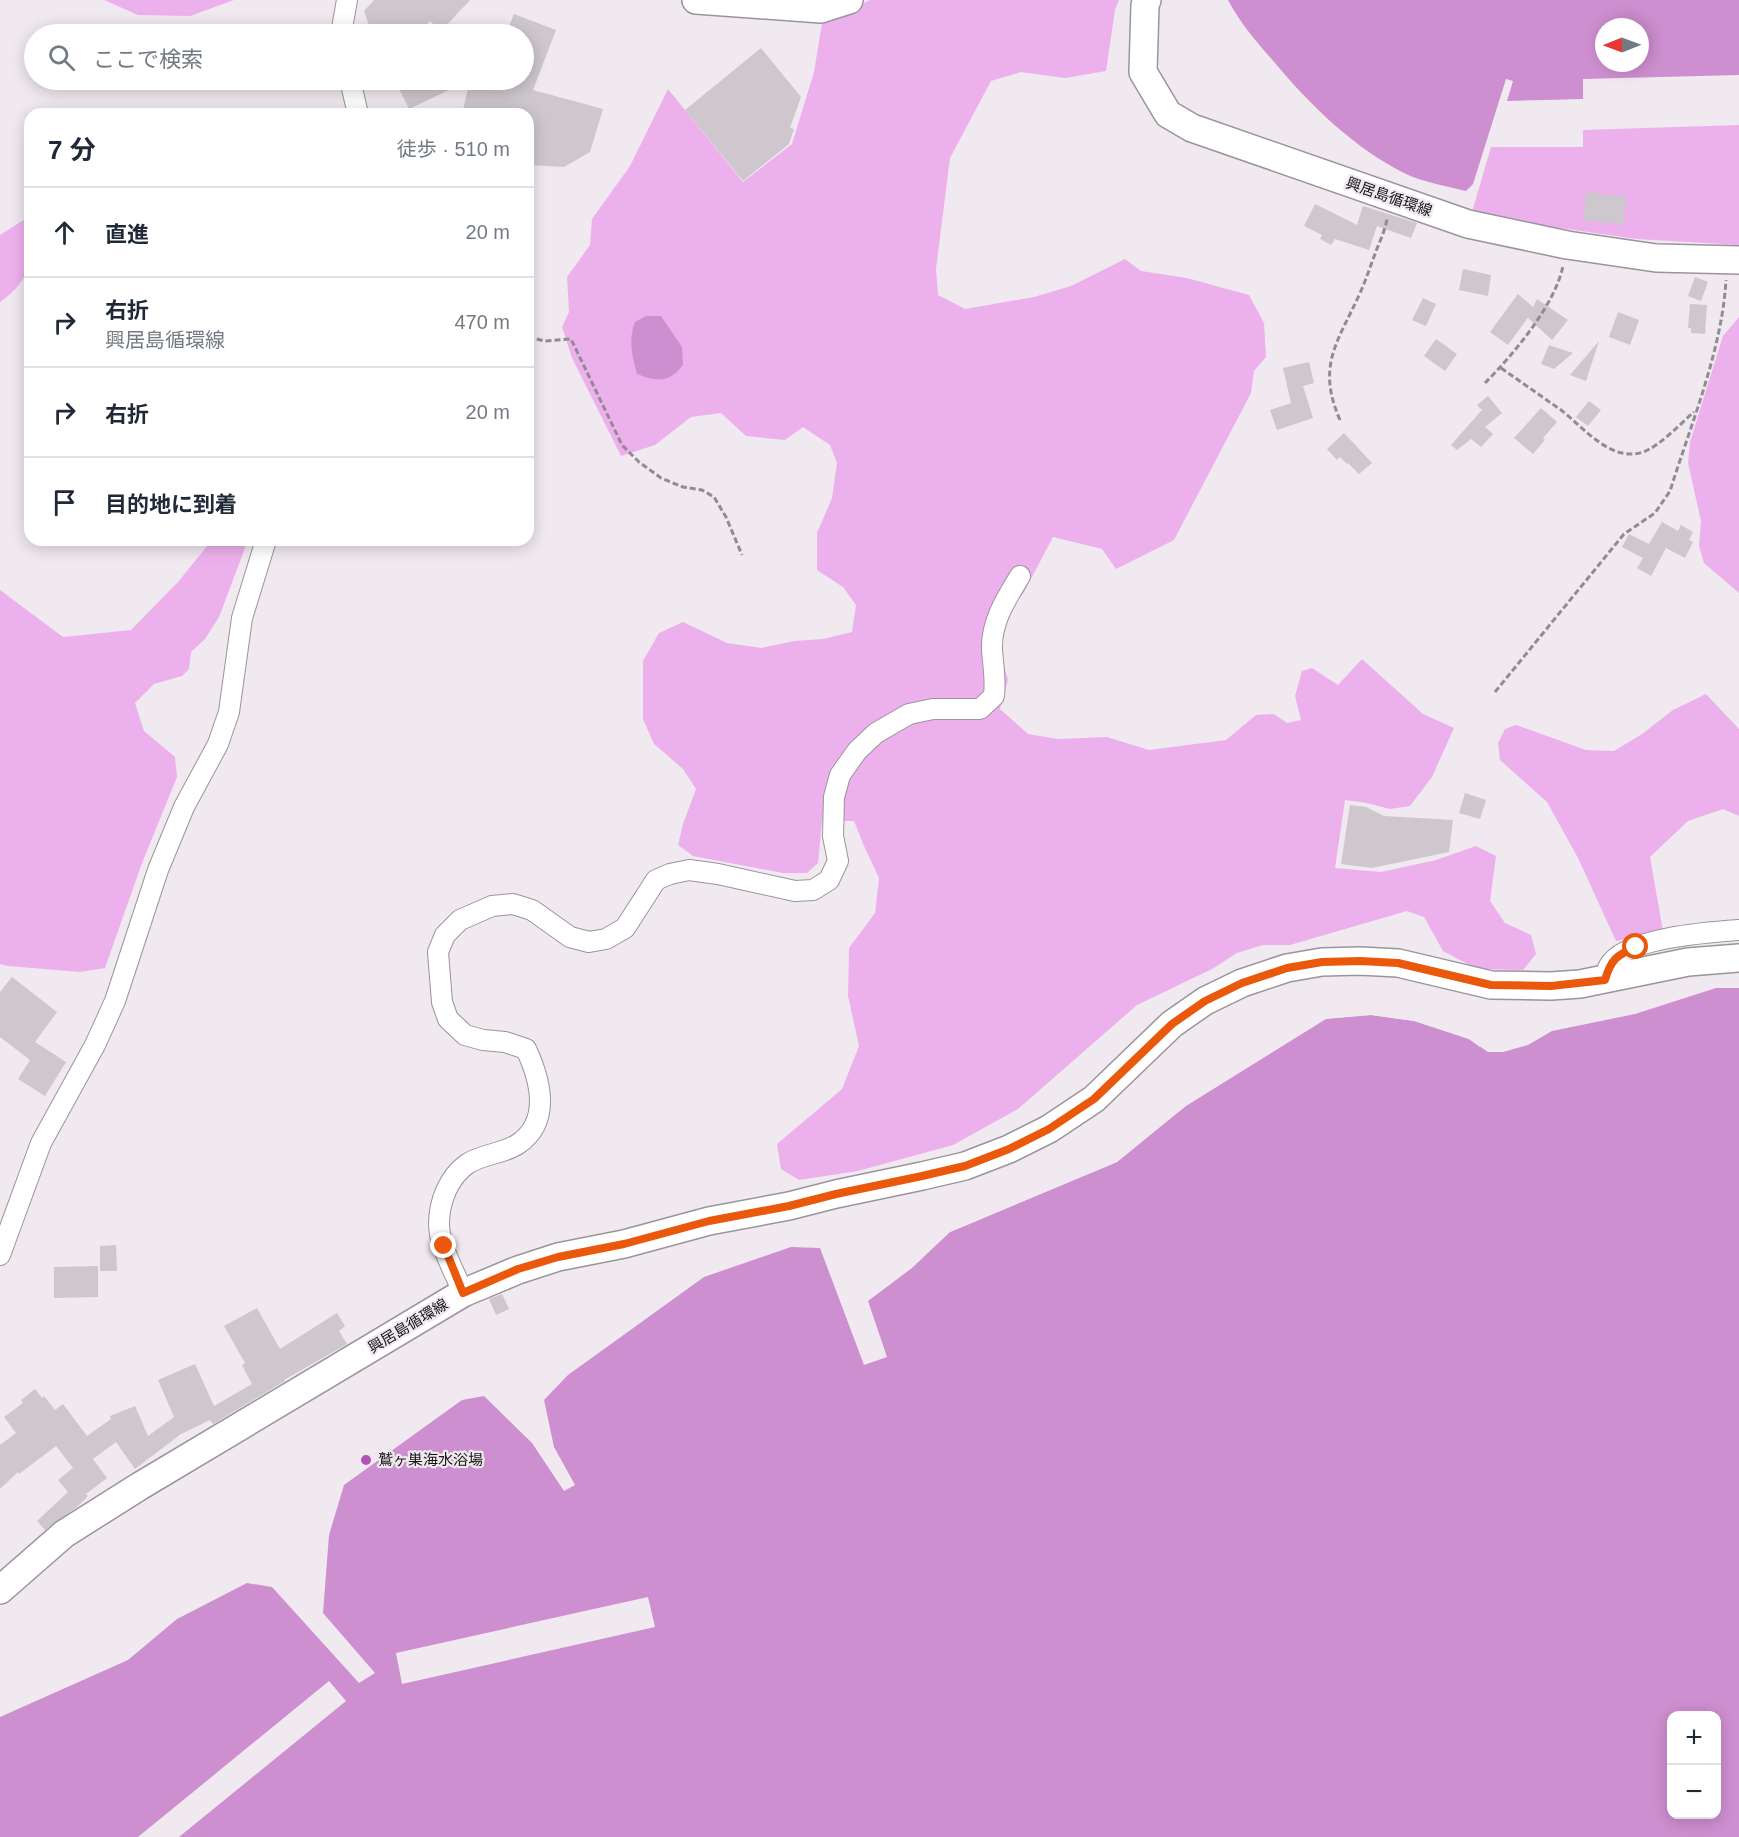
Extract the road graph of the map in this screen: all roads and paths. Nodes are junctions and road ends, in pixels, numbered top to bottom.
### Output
1 (346, 0) edge
2 (696, 0) edge
3 (849, 0) edge
4 (1147, 0) edge
5 (342, 24) edge
6 (352, 90) edge
7 (357, 108) edge
8 (1389, 197) junction
9 (1567, 245) junction
10 (1733, 260) edge
11 (534, 338) edge
12 (1500, 368) junction
13 (1485, 383) dead end
14 (1695, 411) junction
15 (1341, 420) dead end
16 (264, 546) edge
17 (742, 555) dead end
18 (1020, 576) dead end
19 (1495, 692) dead end
20 (1739, 930) edge
21 (1739, 958) edge
22 (1605, 980) junction
23 (0, 1255) edge
24 (463, 1293) junction
25 (0, 1590) edge

1 - 5 street
2 - 3 main road
4 - 8 main road, 興居島循環線
6 - 7 street
8 - 9 main road, 興居島循環線
8 - 15 path
9 - 10 main road, 興居島循環線
9 - 12 path
10 - 14 path
11 - 17 path
12 - 13 path
12 - 14 path
14 - 19 path
16 - 23 street
18 - 24 street
20 - 22 street
21 - 22 main road, 興居島循環線
22 - 24 main road, 興居島循環線
24 - 25 main road, 興居島循環線

